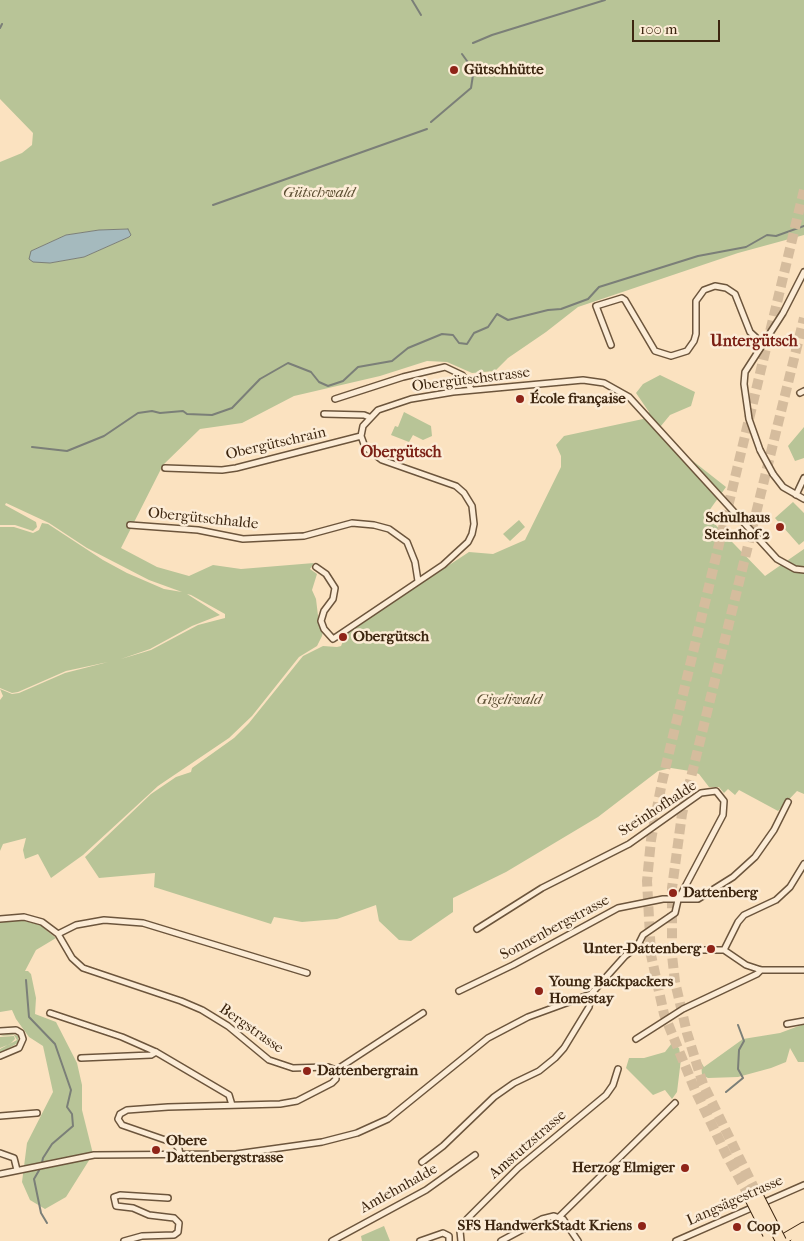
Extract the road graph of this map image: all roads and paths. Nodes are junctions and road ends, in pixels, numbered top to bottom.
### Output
1 (804, 272) edge
2 (763, 344) junction
3 (611, 345) dead end
4 (471, 389) junction
5 (335, 399) dead end
6 (324, 414) dead end
7 (369, 417) junction
8 (361, 436) junction
9 (165, 468) dead end
10 (804, 478) edge
11 (796, 495) junction
12 (804, 499) edge
13 (130, 525) dead end
14 (316, 567) dead end
15 (804, 570) edge
16 (418, 581) junction
17 (788, 802) dead end
18 (804, 864) edge
19 (678, 900) junction
20 (0, 919) edge
21 (477, 929) dead end
22 (58, 934) junction
23 (637, 947) junction
24 (724, 950) junction
25 (761, 970) junction
26 (804, 970) edge
27 (307, 974) dead end
28 (459, 990) dead end
29 (591, 994) junction
30 (50, 1013) dead end
31 (423, 1013) dead end
32 (804, 1021) edge
33 (787, 1024) dead end
34 (0, 1031) edge
35 (636, 1039) dead end
36 (156, 1052) junction
37 (0, 1056) edge
38 (81, 1058) dead end
39 (618, 1069) dead end
40 (336, 1070) junction
41 (675, 1103) dead end
42 (232, 1105) junction
43 (37, 1113) dead end
44 (0, 1116) edge
45 (0, 1153) edge
46 (180, 1155) junction
47 (474, 1155) dead end
48 (422, 1162) dead end
49 (17, 1170) junction
50 (0, 1174) edge
51 (804, 1185) edge
52 (753, 1194) tunnel mouth
53 (168, 1198) dead end
54 (559, 1217) junction
55 (804, 1227) edge
56 (804, 1236) edge
57 (776, 1239) edge
58 (124, 1241) edge
59 (332, 1241) edge
60 (420, 1241) edge
61 (449, 1241) edge
62 (461, 1241) edge
63 (501, 1241) edge
64 (578, 1241) edge
65 (676, 1241) edge
66 (796, 1241) edge

1 - 2 street
2 - 3 street
2 - 11 street, bridge
4 - 5 street
4 - 7 street, Obergütschstrasse
4 - 15 street, Obergütschstrasse
6 - 7 street
7 - 8 street
8 - 9 street, Obergütschrain
8 - 16 street
10 - 11 street
11 - 12 street
13 - 16 street, Obergütschhalde
14 - 16 street
17 - 19 street
18 - 24 street
19 - 21 street, Steinhofhalde
19 - 23 street
19 - 28 street, Sonnenbergstrasse
20 - 22 street
22 - 27 street
22 - 40 street, Bergstrasse
23 - 24 street
23 - 29 street
24 - 25 street
25 - 26 street
25 - 35 street
29 - 46 street
29 - 48 street
30 - 36 street
31 - 40 street
32 - 33 street
34 - 37 street
36 - 38 street
36 - 42 street
39 - 62 street, Amstutzstrasse
40 - 42 street
41 - 54 street
42 - 46 street
43 - 44 street
45 - 49 street
46 - 49 street
47 - 59 street, Amlehnhalde
49 - 50 street
51 - 65 street, Langsägestrasse
52 - 57 highway, bridge
53 - 58 street
54 - 63 street
54 - 64 street
55 - 57 main road
56 - 66 highway
60 - 61 street

